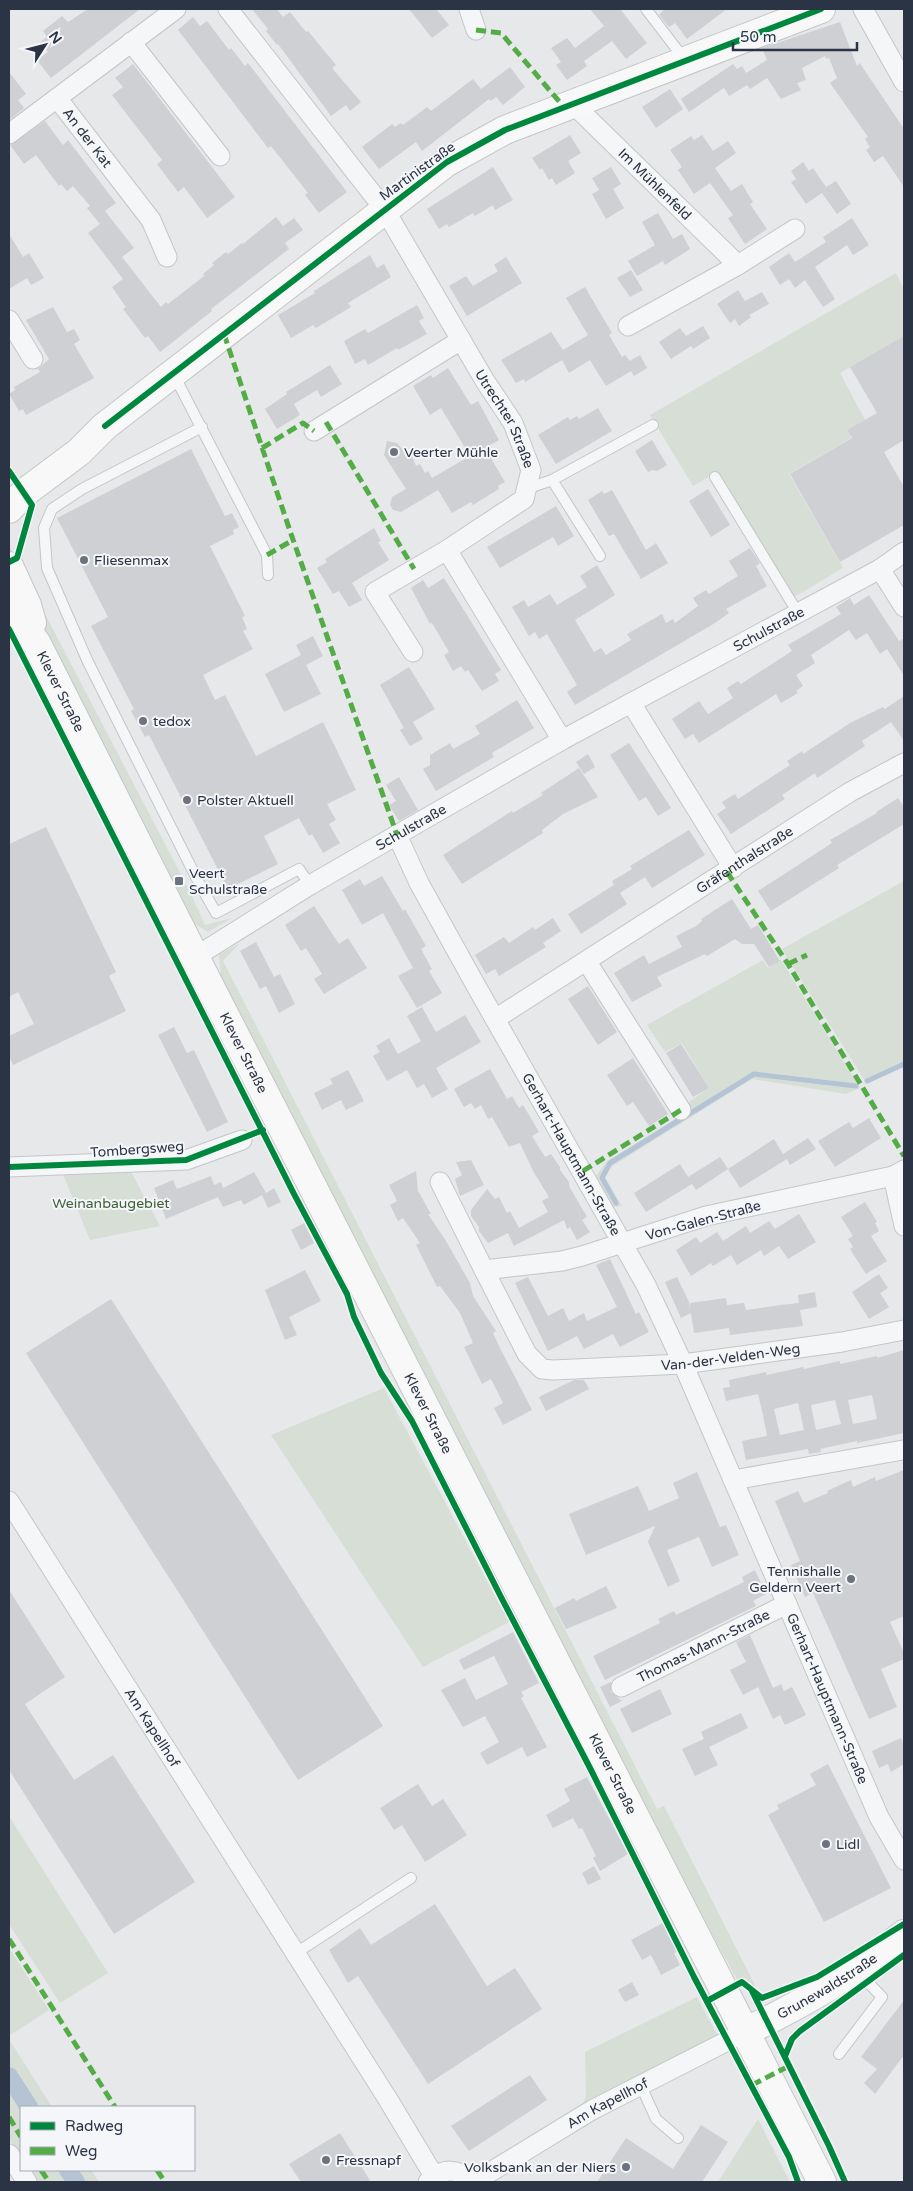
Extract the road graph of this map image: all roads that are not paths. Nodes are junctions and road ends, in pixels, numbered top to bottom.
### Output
1 (176, 9) edge
2 (228, 9) edge
3 (469, 9) edge
4 (646, 9) edge
5 (821, 9) edge
6 (863, 9) edge
7 (476, 30) dead end
8 (132, 42) junction
9 (685, 60) junction
10 (904, 82) edge
11 (57, 98) junction
12 (572, 103) junction
13 (9, 134) edge
14 (220, 156) dead end
15 (385, 210) junction
16 (795, 229) dead end
17 (167, 257) dead end
18 (738, 265) junction
19 (9, 320) edge
20 (628, 326) dead end
21 (461, 340) junction
22 (33, 359) dead end
23 (174, 374) junction
24 (653, 425) dead end
25 (105, 426) junction
26 (202, 427) junction
27 (314, 431) dead end
28 (715, 477) dead end
29 (9, 480) edge
30 (552, 480) junction
31 (526, 489) junction
32 (9, 509) edge
33 (447, 550) junction
34 (904, 552) edge
35 (600, 556) dead end
36 (9, 566) edge
37 (880, 568) junction
38 (268, 575) dead end
39 (9, 605) edge
40 (904, 607) edge
41 (798, 613) junction
42 (38, 644) junction
43 (412, 652) dead end
44 (632, 703) junction
45 (562, 740) junction
46 (904, 763) edge
47 (397, 836) junction
48 (733, 868) junction
49 (310, 885) junction
50 (195, 957) junction
51 (587, 962) junction
52 (495, 1019) junction
53 (681, 1110) dead end
54 (242, 1140) dead end
55 (9, 1167) edge
56 (899, 1173) edge
57 (440, 1182) dead end
58 (904, 1226) edge
59 (623, 1242) junction
60 (484, 1270) junction
61 (904, 1330) edge
62 (683, 1364) junction
63 (903, 1450) dead end
64 (732, 1480) junction
65 (9, 1501) edge
66 (787, 1604) junction
67 (621, 1687) dead end
68 (904, 1860) edge
69 (411, 1878) dead end
70 (904, 1934) edge
71 (296, 1953) junction
72 (856, 1970) junction
73 (745, 2032) junction
74 (839, 2054) dead end
75 (641, 2086) junction
76 (678, 2138) dead end
77 (9, 2154) edge
78 (431, 2179) edge
79 (27, 2182) edge
80 (473, 2182) edge
81 (822, 2182) edge

1 - 8 street, An der Kat
2 - 15 street
3 - 7 street
4 - 9 lane
5 - 9 main road, Martinistraße
6 - 10 street
8 - 11 street, An der Kat
8 - 14 street
9 - 12 main road, Martinistraße
11 - 13 street
11 - 17 street, An der Kat
12 - 15 main road, Martinistraße
12 - 18 street, Im Mühlenfeld
15 - 21 street, Utrechter Straße
15 - 23 main road, Martinistraße
16 - 18 street
18 - 20 street
19 - 22 street
21 - 27 street
21 - 31 street, Utrechter Straße
23 - 25 main road, Martinistraße
23 - 26 lane
24 - 30 lane
25 - 29 main road, Martinistraße
25 - 32 main road, Martinistraße
26 - 38 lane
26 - 49 lane
28 - 41 lane
30 - 31 lane
30 - 35 lane
31 - 33 street, Utrechter Straße
33 - 43 street, Utrechter Straße
33 - 45 street
34 - 37 street, Schulstraße
36 - 42 main road, Klever Straße
37 - 40 street
37 - 41 street, Schulstraße
39 - 42 main road, Klever Straße
41 - 44 street, Schulstraße
42 - 50 main road, Klever Straße
44 - 45 street, Schulstraße
44 - 48 street
45 - 47 street, Schulstraße
46 - 48 street, Gräfenthalstraße
47 - 49 street, Schulstraße
47 - 52 street, Gerhart-Hauptmann-Straße
48 - 51 street, Gräfenthalstraße
49 - 50 street, Schulstraße
50 - 73 main road, Klever Straße
51 - 52 street, Gräfenthalstraße
51 - 53 street
52 - 59 street, Gerhart-Hauptmann-Straße
54 - 55 street, Tombergsweg
56 - 58 street, Von-Galen-Straße
56 - 59 street, Von-Galen-Straße
57 - 60 street
59 - 60 street, Von-Galen-Straße
59 - 62 street, Gerhart-Hauptmann-Straße
60 - 62 street, Van-der-Velden-Weg
61 - 62 street, Van-der-Velden-Weg
62 - 64 street, Gerhart-Hauptmann-Straße
63 - 64 street
64 - 66 street, Gerhart-Hauptmann-Straße
65 - 71 street, Am Kapellhof
66 - 67 street, Thomas-Mann-Straße
66 - 68 street, Gerhart-Hauptmann-Straße
69 - 71 lane
70 - 72 main road, Grunewaldstraße
71 - 78 street, Am Kapellhof
72 - 73 main road, Grunewaldstraße
72 - 74 lane
73 - 75 street, Am Kapellhof
73 - 81 main road, Klever Straße
75 - 76 lane
75 - 80 street, Am Kapellhof
77 - 79 street
78 - 80 street, Am Kapellhof

